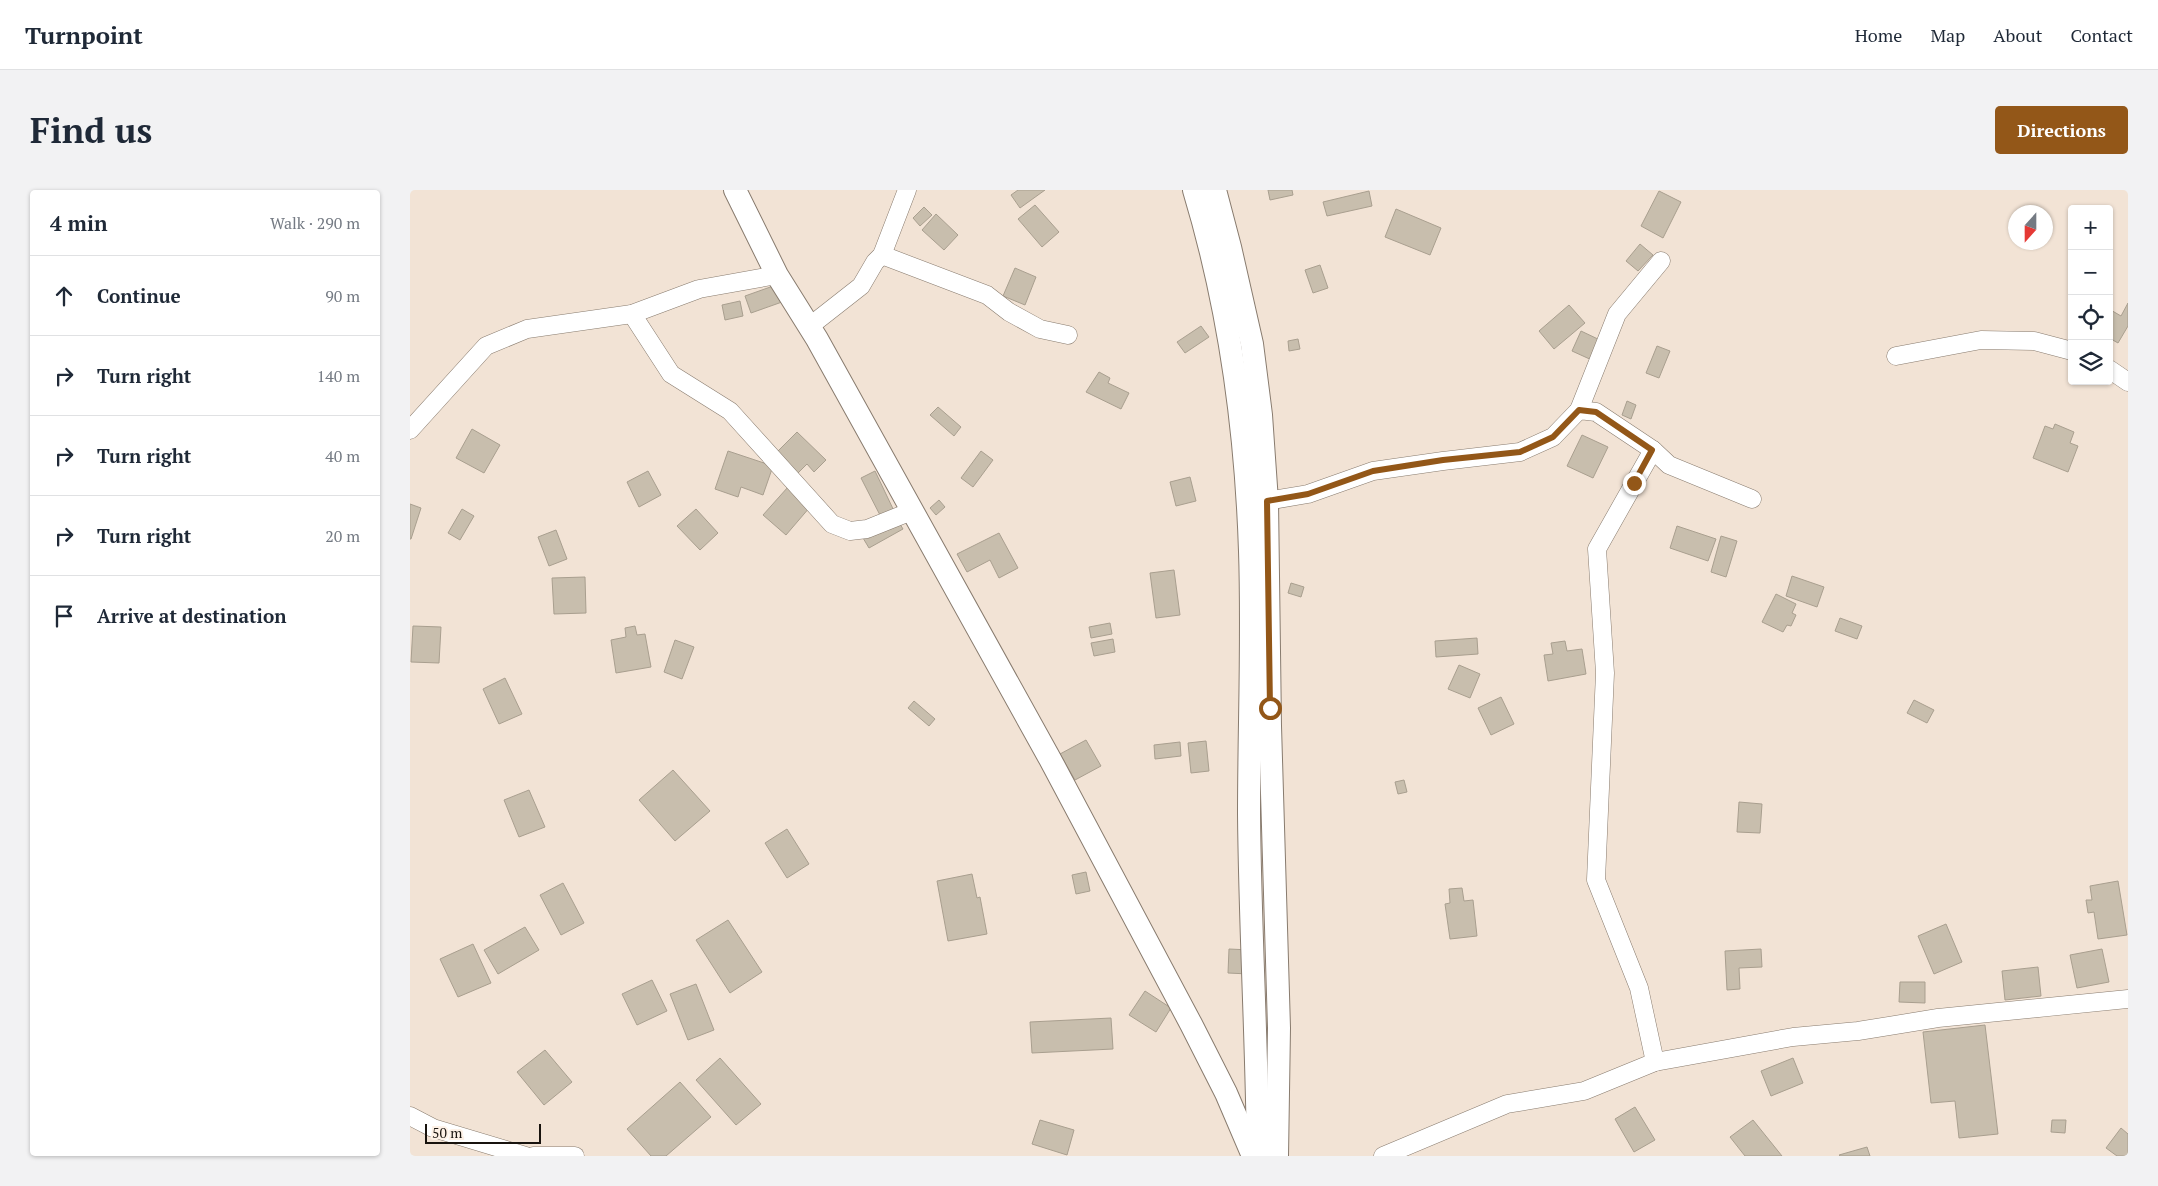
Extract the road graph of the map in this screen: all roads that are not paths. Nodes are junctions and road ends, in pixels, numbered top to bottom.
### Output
1 (735, 190) edge
2 (906, 190) edge
3 (1194, 190) edge
4 (1215, 190) edge
5 (882, 256) junction
6 (1661, 262) dead end
7 (777, 275) junction
8 (632, 314) junction
9 (810, 326) junction
10 (1068, 334) dead end
11 (2068, 350) edge
12 (1896, 356) dead end
13 (2113, 372) edge
14 (2128, 382) edge
15 (1579, 410) junction
16 (410, 430) edge
17 (1652, 450) junction
18 (1752, 499) dead end
19 (1267, 501) junction
20 (912, 511) junction
21 (1277, 962) junction
22 (1253, 964) junction
23 (2128, 1000) edge
24 (1655, 1062) junction
25 (410, 1116) edge
26 (526, 1156) edge
27 (533, 1156) edge
28 (575, 1156) edge
29 (1253, 1156) edge
30 (1258, 1156) edge
31 (1277, 1156) edge
32 (1383, 1156) edge

1 - 7 main road
2 - 5 street
3 - 22 main road
4 - 19 main road
5 - 9 street
5 - 10 street
6 - 15 street
7 - 8 street
7 - 9 main road
8 - 16 street
8 - 20 street
9 - 20 main road
11 - 12 street
13 - 14 street
15 - 17 street
15 - 19 street
17 - 18 street
17 - 24 street
19 - 21 main road
20 - 29 main road
21 - 22 main road
21 - 31 main road
22 - 30 main road
23 - 24 street
24 - 32 street
25 - 26 street
27 - 28 street

